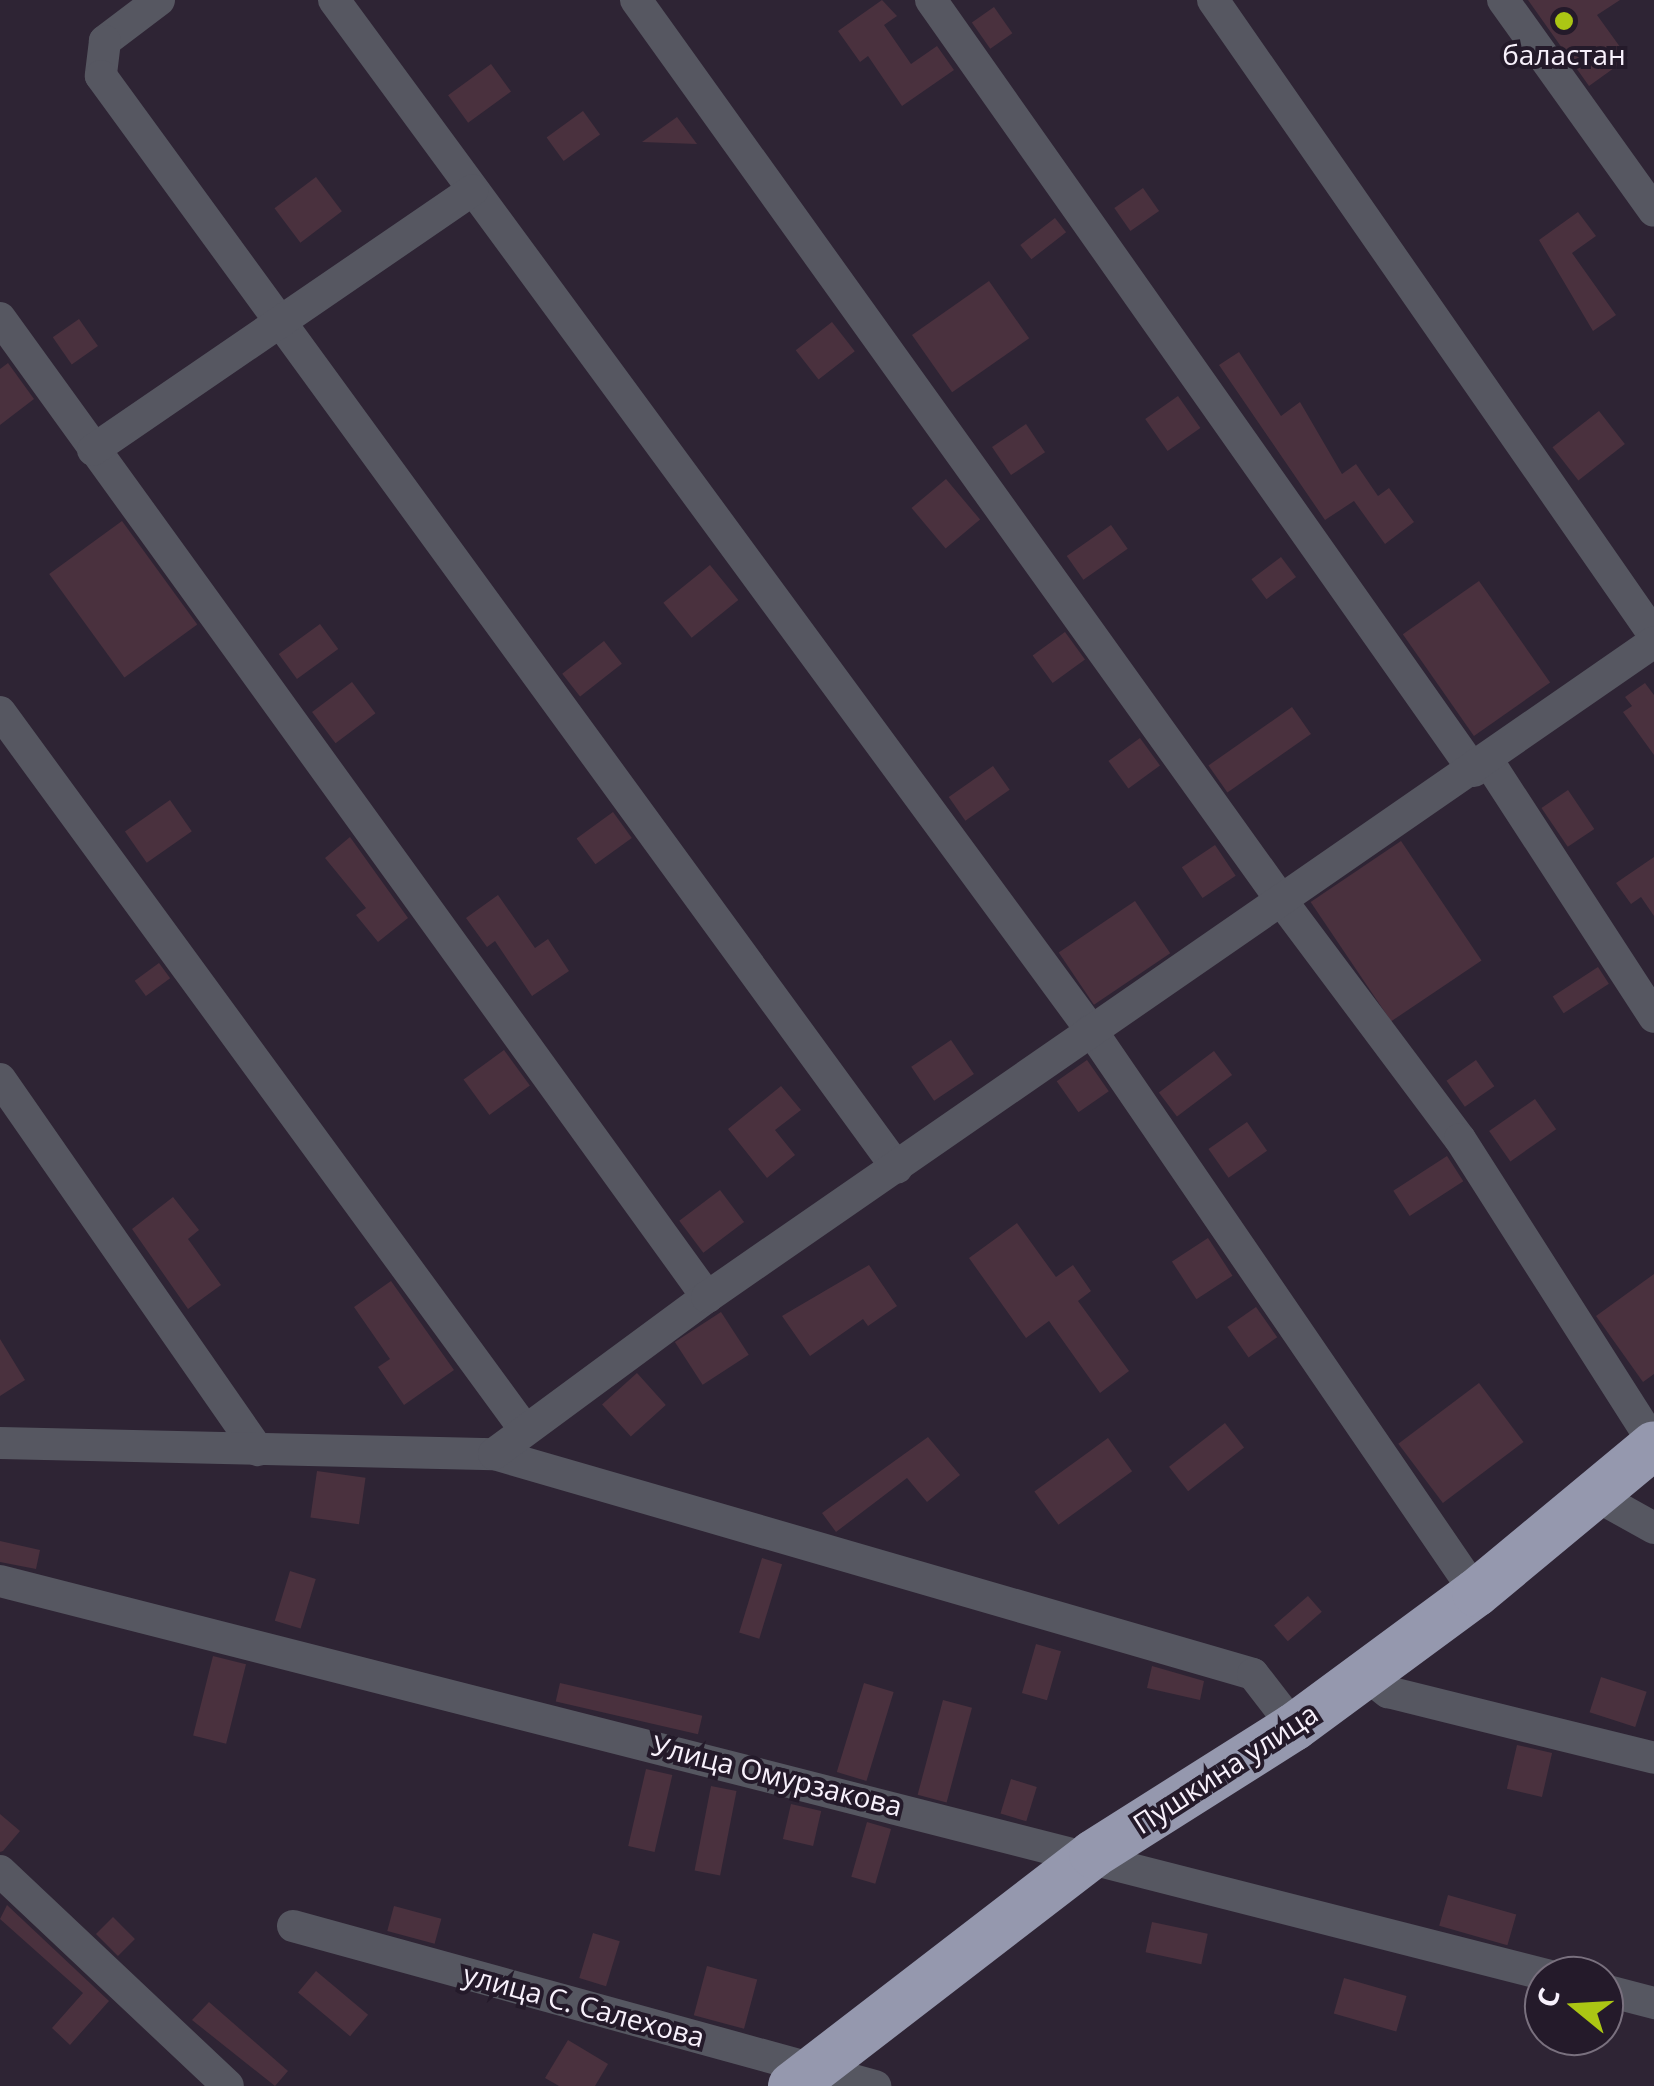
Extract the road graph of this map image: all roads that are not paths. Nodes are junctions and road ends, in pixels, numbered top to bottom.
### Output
1 (159, 0) edge
2 (334, 0) edge
3 (636, 0) edge
4 (931, 0) edge
5 (1213, 0) edge
6 (1503, 0) edge
7 (473, 190) junction
8 (1654, 211) edge
9 (0, 318) edge
10 (277, 324) junction
11 (93, 450) junction
12 (1654, 638) edge
13 (0, 712) edge
14 (1481, 766) junction
15 (1281, 900) junction
16 (1654, 1018) edge
17 (1091, 1030) junction
18 (0, 1079) edge
19 (897, 1168) junction
20 (707, 1297) junction
21 (523, 1427) junction
22 (0, 1443) edge
23 (1654, 1444) edge
24 (258, 1450) junction
25 (494, 1454) junction
26 (1593, 1494) junction
27 (1654, 1528) edge
28 (0, 1581) edge
29 (1476, 1593) junction
30 (1362, 1672) junction
31 (1294, 1728) junction
32 (1654, 1758) edge
33 (1092, 1854) junction
34 (0, 1871) edge
35 (292, 1926) dead end
36 (1524, 1969) edge
37 (1624, 1995) edge
38 (1654, 2003) edge
39 (803, 2077) edge
40 (228, 2086) edge
41 (875, 2086) edge

1 - 10 street
2 - 7 street
3 - 15 street
4 - 14 street
5 - 12 street
6 - 8 street
7 - 10 street
7 - 17 street
9 - 11 street
10 - 11 street
10 - 19 street
11 - 20 street
12 - 14 street
13 - 21 street
14 - 15 street
14 - 16 street
15 - 17 street
15 - 23 street
17 - 19 street
17 - 29 street
18 - 24 street
19 - 20 street
20 - 21 street
21 - 25 street
22 - 24 street
23 - 26 highway, Пушкина улица
24 - 25 street
25 - 31 street
26 - 27 street
26 - 29 highway, Пушкина улица
28 - 33 street, Улица Омурзакова
29 - 30 highway, Пушкина улица
30 - 31 highway, Пушкина улица
30 - 32 street
31 - 33 highway, Пушкина улица
33 - 36 street, Улица Омурзакова
33 - 39 highway, Пушкина улица
34 - 40 street
35 - 39 street, улица С. Салехова
37 - 38 street
39 - 41 street, улица С. Салехова

